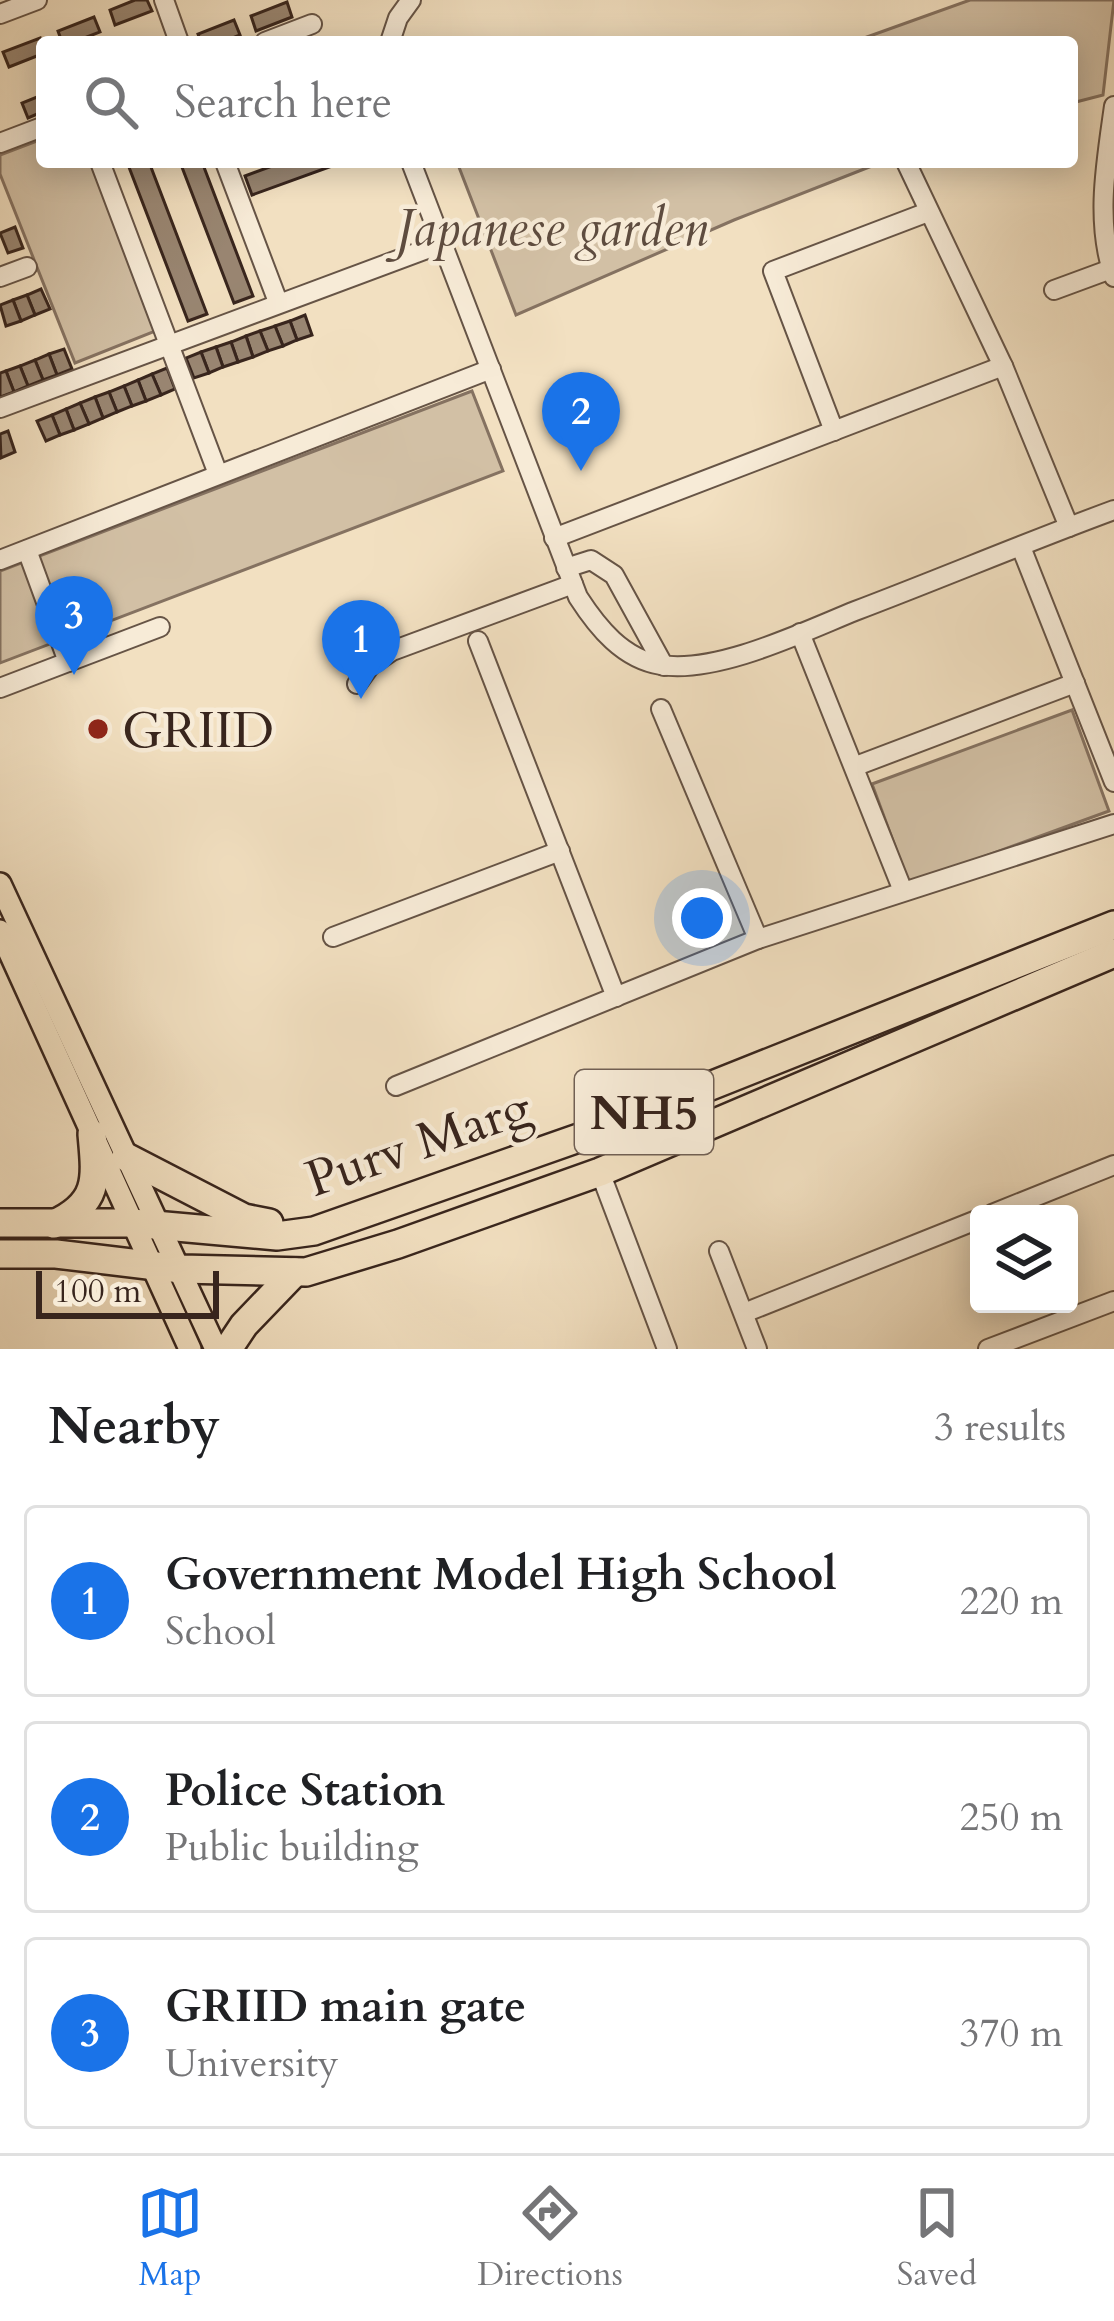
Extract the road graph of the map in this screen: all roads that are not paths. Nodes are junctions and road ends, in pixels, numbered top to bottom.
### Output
1 (37, 0) edge
2 (164, 0) edge
3 (411, 0) edge
4 (0, 14) edge
5 (312, 24) dead end
6 (177, 36) edge
7 (281, 36) edge
8 (392, 36) edge
9 (1114, 106) edge
10 (36, 129) edge
11 (0, 143) edge
12 (102, 168) edge
13 (227, 168) edge
14 (413, 168) edge
15 (910, 168) edge
16 (928, 212) junction
17 (443, 243) junction
18 (27, 267) dead end
19 (1112, 273) edge
20 (0, 277) edge
21 (1054, 290) dead end
22 (278, 302) junction
23 (169, 343) junction
24 (1003, 366) junction
25 (491, 369) junction
26 (0, 408) edge
27 (834, 430) junction
28 (218, 474) junction
29 (1114, 510) edge
30 (1070, 527) junction
31 (554, 538) junction
32 (1021, 547) junction
33 (27, 550) junction
34 (0, 560) edge
35 (569, 576) junction
36 (621, 588) junction
37 (589, 614) junction
38 (160, 627) dead end
39 (800, 633) junction
40 (478, 641) dead end
41 (68, 662) junction
42 (664, 666) junction
43 (1075, 683) junction
44 (357, 684) dead end
45 (0, 688) edge
46 (661, 709) dead end
47 (856, 766) junction
48 (1114, 782) edge
49 (1114, 824) edge
50 (560, 851) junction
51 (0, 884) edge
52 (903, 891) junction
53 (1114, 926) edge
54 (0, 931) edge
55 (332, 937) dead end
56 (758, 939) junction
57 (1114, 953) edge
58 (616, 997) junction
59 (396, 1086) dead end
60 (92, 1134) junction
61 (127, 1157) junction
62 (1114, 1166) edge
63 (600, 1172) junction
64 (1015, 1205) edge
65 (0, 1223) edge
66 (132, 1223) junction
67 (970, 1224) edge
68 (50, 1226) junction
69 (160, 1227) junction
70 (314, 1231) junction
71 (719, 1251) dead end
72 (0, 1254) edge
73 (148, 1263) junction
74 (181, 1269) junction
75 (295, 1272) junction
76 (1114, 1300) edge
77 (744, 1313) junction
78 (1009, 1345) edge
79 (190, 1349) edge
80 (216, 1349) edge
81 (228, 1349) edge
82 (667, 1349) edge
83 (757, 1349) edge
84 (988, 1349) edge

1 - 4 street
2 - 6 street
3 - 8 street
5 - 7 street
9 - 19 street
10 - 11 street
12 - 23 street
13 - 22 street
14 - 17 street
15 - 16 street
16 - 24 street
16 - 27 street
17 - 22 street
17 - 25 street
18 - 20 street
19 - 21 street
22 - 23 street
23 - 26 street
23 - 28 street
24 - 27 street
24 - 30 street
25 - 28 street
25 - 31 street
27 - 31 street
28 - 33 street
29 - 30 street
30 - 32 street
31 - 35 street
32 - 39 street
32 - 43 street
33 - 34 street
33 - 41 street
35 - 36 street
35 - 37 street
35 - 44 street
36 - 37 street
36 - 42 street
37 - 42 street
38 - 41 street
39 - 42 street
39 - 47 street
40 - 50 street
41 - 45 street
43 - 47 street
43 - 48 street
46 - 56 street
47 - 52 street
49 - 52 street
50 - 55 street
50 - 58 street
51 - 61 main road
52 - 56 street
53 - 70 highway, Purv Marg / NH5
54 - 60 main road
56 - 58 street
57 - 63 highway, Purv Marg / NH5
58 - 59 street
60 - 66 main road
60 - 68 highway
61 - 69 main road
61 - 70 highway
62 - 64 street
63 - 75 highway, Purv Marg / NH5
63 - 82 street
65 - 68 highway, Purv Marg / NH5
66 - 68 highway, Purv Marg / NH5
66 - 69 highway, Purv Marg / NH5
66 - 73 main road
67 - 77 street
69 - 70 highway, Purv Marg / NH5
69 - 74 main road
71 - 77 street
72 - 73 highway, NH5
73 - 74 highway, NH5
73 - 79 main road
74 - 75 highway, Purv Marg / NH5
74 - 80 main road
75 - 81 highway
76 - 78 street
77 - 83 street
78 - 84 street

